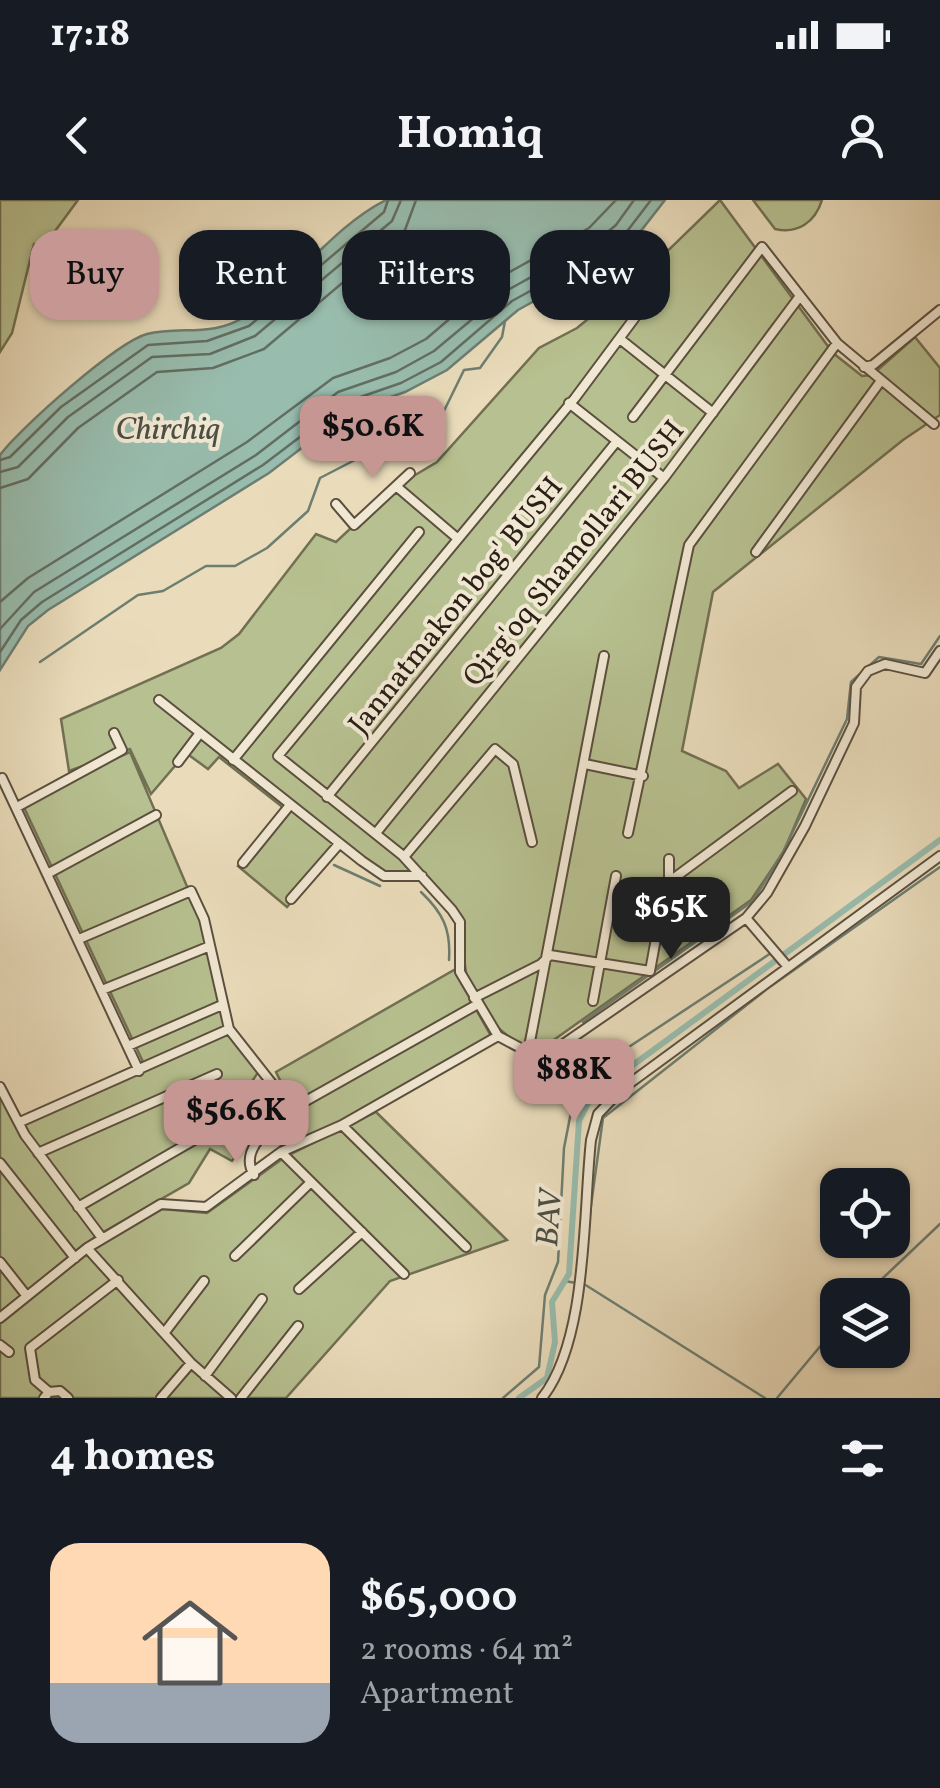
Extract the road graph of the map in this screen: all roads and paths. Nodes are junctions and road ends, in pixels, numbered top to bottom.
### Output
1 (800, 296) junction
2 (940, 310) edge
3 (634, 320) edge
4 (620, 340) junction
5 (837, 343) junction
6 (864, 366) junction
7 (667, 376) junction
8 (880, 382) junction
9 (569, 403) junction
10 (713, 413) junction
11 (633, 418) dead end
12 (934, 424) dead end
13 (617, 441) junction
14 (410, 473) dead end
15 (664, 478) junction
16 (396, 486) junction
17 (336, 504) dead end
18 (419, 532) dead end
19 (458, 538) junction
20 (756, 552) dead end
21 (940, 651) edge
22 (604, 656) dead end
23 (158, 700) dead end
24 (114, 733) dead end
25 (200, 733) junction
26 (234, 760) junction
27 (178, 762) dead end
28 (585, 764) junction
29 (644, 776) junction
30 (2, 778) edge
31 (792, 791) dead end
32 (328, 797) junction
33 (290, 805) junction
34 (17, 807) junction
35 (156, 815) dead end
36 (376, 833) junction
37 (628, 833) dead end
38 (532, 842) dead end
39 (339, 844) junction
40 (940, 856) edge
41 (404, 857) junction
42 (669, 859) dead end
43 (243, 863) dead end
44 (49, 874) junction
45 (422, 876) junction
46 (616, 876) dead end
47 (669, 881) junction
48 (291, 899) dead end
49 (746, 918) junction
50 (79, 939) junction
51 (210, 946) junction
52 (550, 955) junction
53 (786, 965) junction
54 (600, 966) junction
55 (650, 971) junction
56 (656, 980) junction
57 (102, 990) junction
58 (476, 1001) junction
59 (593, 1001) dead end
60 (222, 1004) junction
61 (229, 1029) junction
62 (498, 1036) junction
63 (128, 1046) junction
64 (528, 1052) junction
65 (139, 1071) junction
66 (218, 1074) dead end
67 (0, 1087) edge
68 (304, 1102) dead end
69 (20, 1122) junction
70 (342, 1125) junction
71 (201, 1136) dead end
72 (281, 1152) junction
73 (38, 1153) junction
74 (0, 1163) edge
75 (254, 1175) junction
76 (310, 1183) junction
77 (78, 1207) junction
78 (362, 1232) junction
79 (102, 1238) junction
80 (466, 1247) dead end
81 (87, 1248) junction
82 (235, 1256) dead end
83 (75, 1258) junction
84 (0, 1262) edge
85 (404, 1274) dead end
86 (118, 1280) junction
87 (204, 1281) dead end
88 (299, 1289) dead end
89 (26, 1295) junction
90 (262, 1299) dead end
91 (0, 1318) edge
92 (298, 1326) dead end
93 (165, 1332) junction
94 (0, 1345) edge
95 (9, 1352) dead end
96 (192, 1364) junction
97 (205, 1376) junction
98 (47, 1395) edge
99 (68, 1398) edge
100 (161, 1398) edge
101 (231, 1398) edge
102 (241, 1398) edge
103 (542, 1398) edge

1 - 5 street
1 - 7 street
1 - 10 street, Qirg'oq Shamollari BUSH
2 - 6 street
3 - 4 street
4 - 7 street
4 - 9 street
5 - 6 street
5 - 29 street
6 - 8 street
7 - 10 street
7 - 11 street
8 - 12 street
8 - 20 street
9 - 13 street
9 - 19 street
10 - 15 street, Qirg'oq Shamollari BUSH
13 - 15 street
13 - 32 street, Jannatmakon bog' BUSH
14 - 16 street
15 - 36 street, Qirg'oq Shamollari BUSH
16 - 17 street
16 - 19 street
18 - 26 street
19 - 32 street
21 - 49 street
22 - 28 street
23 - 25 street
24 - 34 street
25 - 26 street
25 - 27 street
26 - 33 street
28 - 29 street
28 - 52 street
29 - 37 street
30 - 34 street
31 - 47 street
32 - 36 street
33 - 39 street
33 - 43 street
34 - 44 street
35 - 44 street
36 - 41 street
38 - 41 street
39 - 45 street
39 - 48 street
40 - 53 street
41 - 45 street
42 - 47 street
44 - 50 street
45 - 58 street
46 - 54 street
47 - 55 street
49 - 53 street
49 - 56 street
50 - 51 street
50 - 57 street
51 - 57 street
51 - 60 street
52 - 54 street
52 - 58 street
52 - 64 street
53 - 103 street
54 - 55 street
54 - 59 street
55 - 56 street
56 - 64 street
57 - 63 street
58 - 62 street
58 - 68 street
60 - 61 street
60 - 63 street
61 - 65 street
61 - 75 street
62 - 64 street
62 - 70 street
63 - 65 street
65 - 69 street
66 - 73 street
67 - 69 street
69 - 73 street
70 - 72 street
70 - 80 street
71 - 77 street
72 - 75 street
72 - 76 street
73 - 77 street
74 - 83 street
75 - 79 street
76 - 78 street
76 - 82 street
77 - 79 street
78 - 85 street
78 - 88 street
79 - 81 street
81 - 83 street
81 - 86 street
83 - 89 street
84 - 89 street
86 - 93 street
86 - 98 street
87 - 93 street
89 - 91 street
90 - 97 street
92 - 102 street
93 - 96 street
94 - 95 street
96 - 97 street
96 - 100 street
97 - 101 street
98 - 99 street

